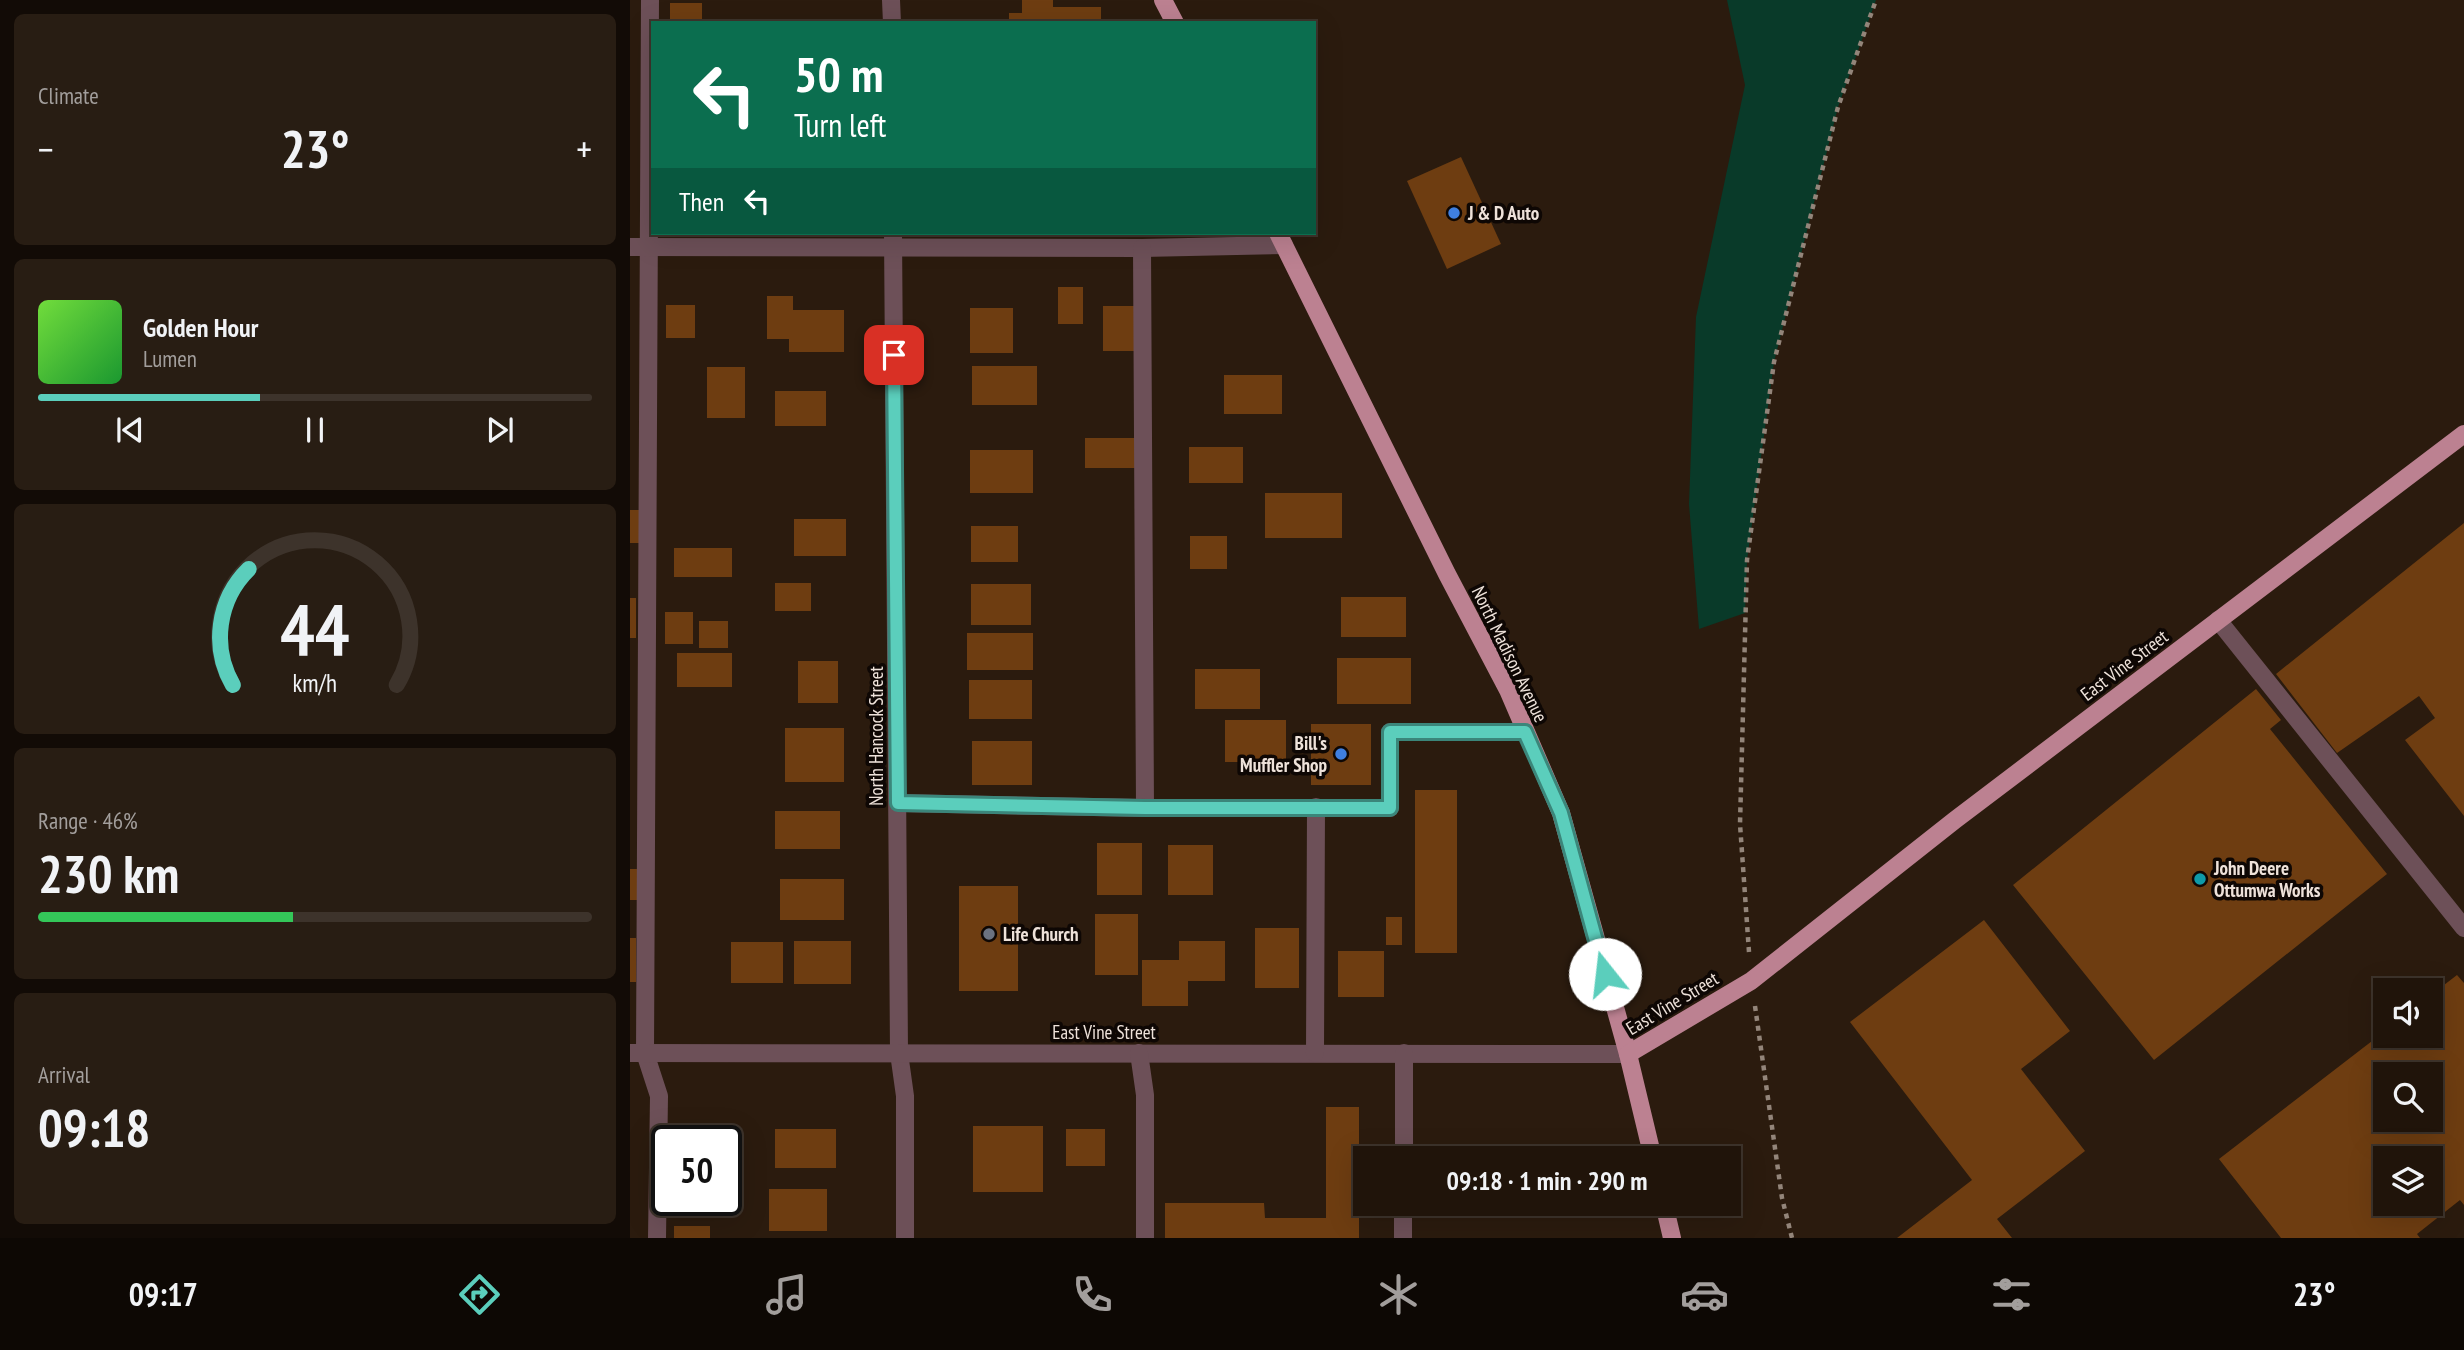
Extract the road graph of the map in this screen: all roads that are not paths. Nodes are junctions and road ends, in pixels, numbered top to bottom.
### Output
1 (650, 0) edge
2 (891, 0) edge
3 (1163, 0) edge
4 (892, 21) edge
5 (1174, 21) edge
6 (1282, 239) edge
7 (893, 240) edge
8 (630, 247) edge
9 (649, 247) junction
10 (1142, 248) junction
11 (2464, 434) edge
12 (2218, 620) junction
13 (1525, 732) junction
14 (898, 803) junction
15 (1316, 807) junction
16 (1145, 808) junction
17 (2464, 928) edge
18 (638, 1053) edge
19 (899, 1053) junction
20 (1139, 1053) junction
21 (1315, 1053) junction
22 (1405, 1053) junction
23 (1628, 1054) junction
24 (1404, 1146) edge
25 (1650, 1146) edge
26 (1404, 1216) edge
27 (1667, 1216) edge
28 (657, 1238) edge
29 (905, 1238) edge
30 (1145, 1238) edge
31 (1403, 1238) edge
32 (1672, 1238) edge

1 - 9 street
2 - 4 street
3 - 5 main road
6 - 10 street
6 - 13 main road, North Madison Avenue
7 - 9 street
7 - 10 street
7 - 14 street, North Hancock Street
8 - 9 street
9 - 18 street
10 - 16 street
11 - 12 main road, East Vine Street
12 - 17 street
12 - 23 main road, East Vine Street
13 - 15 street
13 - 23 main road, North Madison Avenue
14 - 16 street
14 - 19 street, North Hancock Street
15 - 16 street
15 - 21 street
18 - 19 street, East Vine Street
18 - 28 street
19 - 20 street, East Vine Street
19 - 29 street, North Hancock Street
20 - 21 street, East Vine Street
20 - 30 street
21 - 22 street, East Vine Street
22 - 23 street, East Vine Street
22 - 24 street
23 - 25 main road, North Madison Avenue
26 - 31 street
27 - 32 main road

